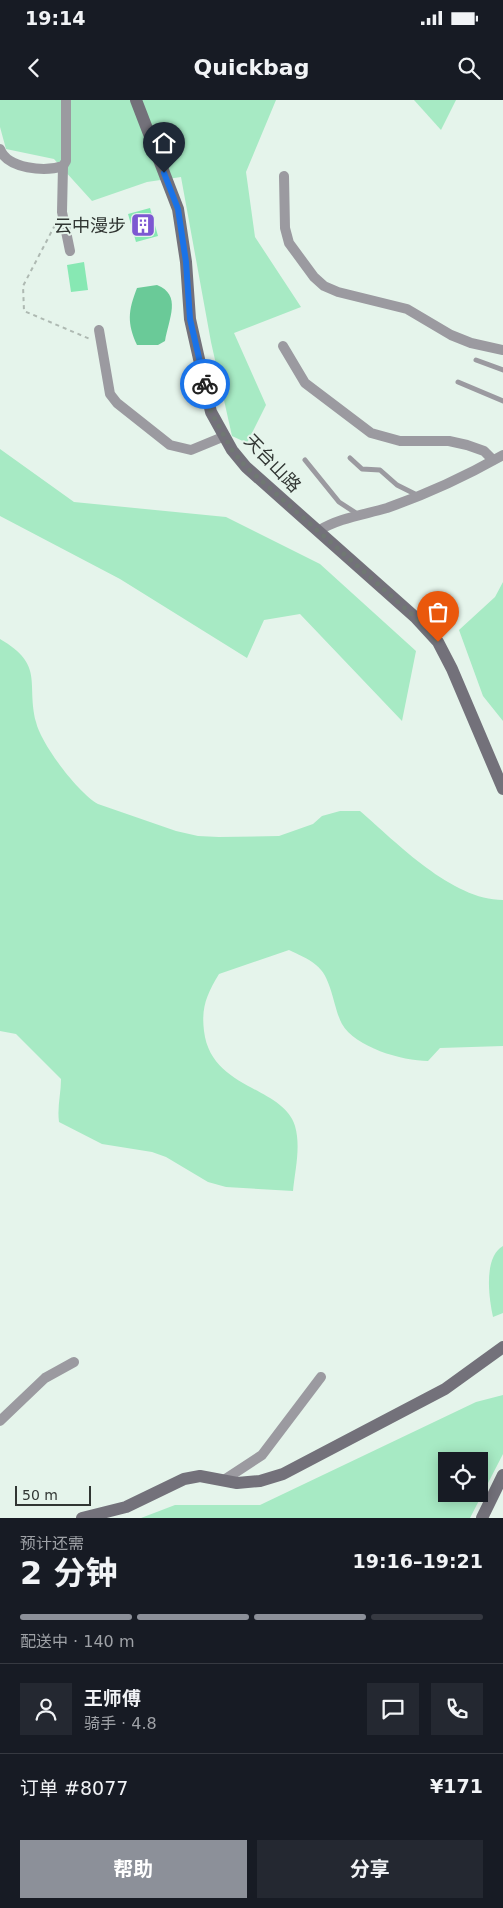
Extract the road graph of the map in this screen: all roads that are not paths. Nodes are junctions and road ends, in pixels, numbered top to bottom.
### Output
1 (66, 100) edge
2 (136, 100) edge
3 (0, 149) edge
4 (63, 166) junction
5 (284, 176) dead end
6 (70, 251) dead end
7 (99, 330) dead end
8 (283, 346) dead end
9 (503, 350) edge
10 (476, 360) dead end
11 (503, 370) edge
12 (458, 382) dead end
13 (503, 401) edge
14 (226, 436) junction
15 (503, 455) edge
16 (350, 458) dead end
17 (305, 460) dead end
18 (493, 460) junction
19 (417, 495) junction
20 (359, 515) junction
21 (318, 531) junction
22 (503, 789) edge
23 (503, 1347) edge
24 (74, 1362) dead end
25 (322, 1377) dead end
26 (0, 1421) edge
27 (503, 1475) edge
28 (224, 1480) junction
29 (82, 1518) edge
30 (482, 1518) edge

1 - 4 street
2 - 14 street, 天台山路
3 - 4 street
4 - 6 street
5 - 9 street
7 - 14 street
8 - 18 street
10 - 11 lane
12 - 13 lane
14 - 21 street, 天台山路
15 - 18 street
16 - 19 lane
17 - 20 lane
18 - 19 street
19 - 20 street
20 - 21 street
21 - 22 street, 天台山路
23 - 28 street
24 - 26 street
25 - 28 street
27 - 30 street
28 - 29 street

